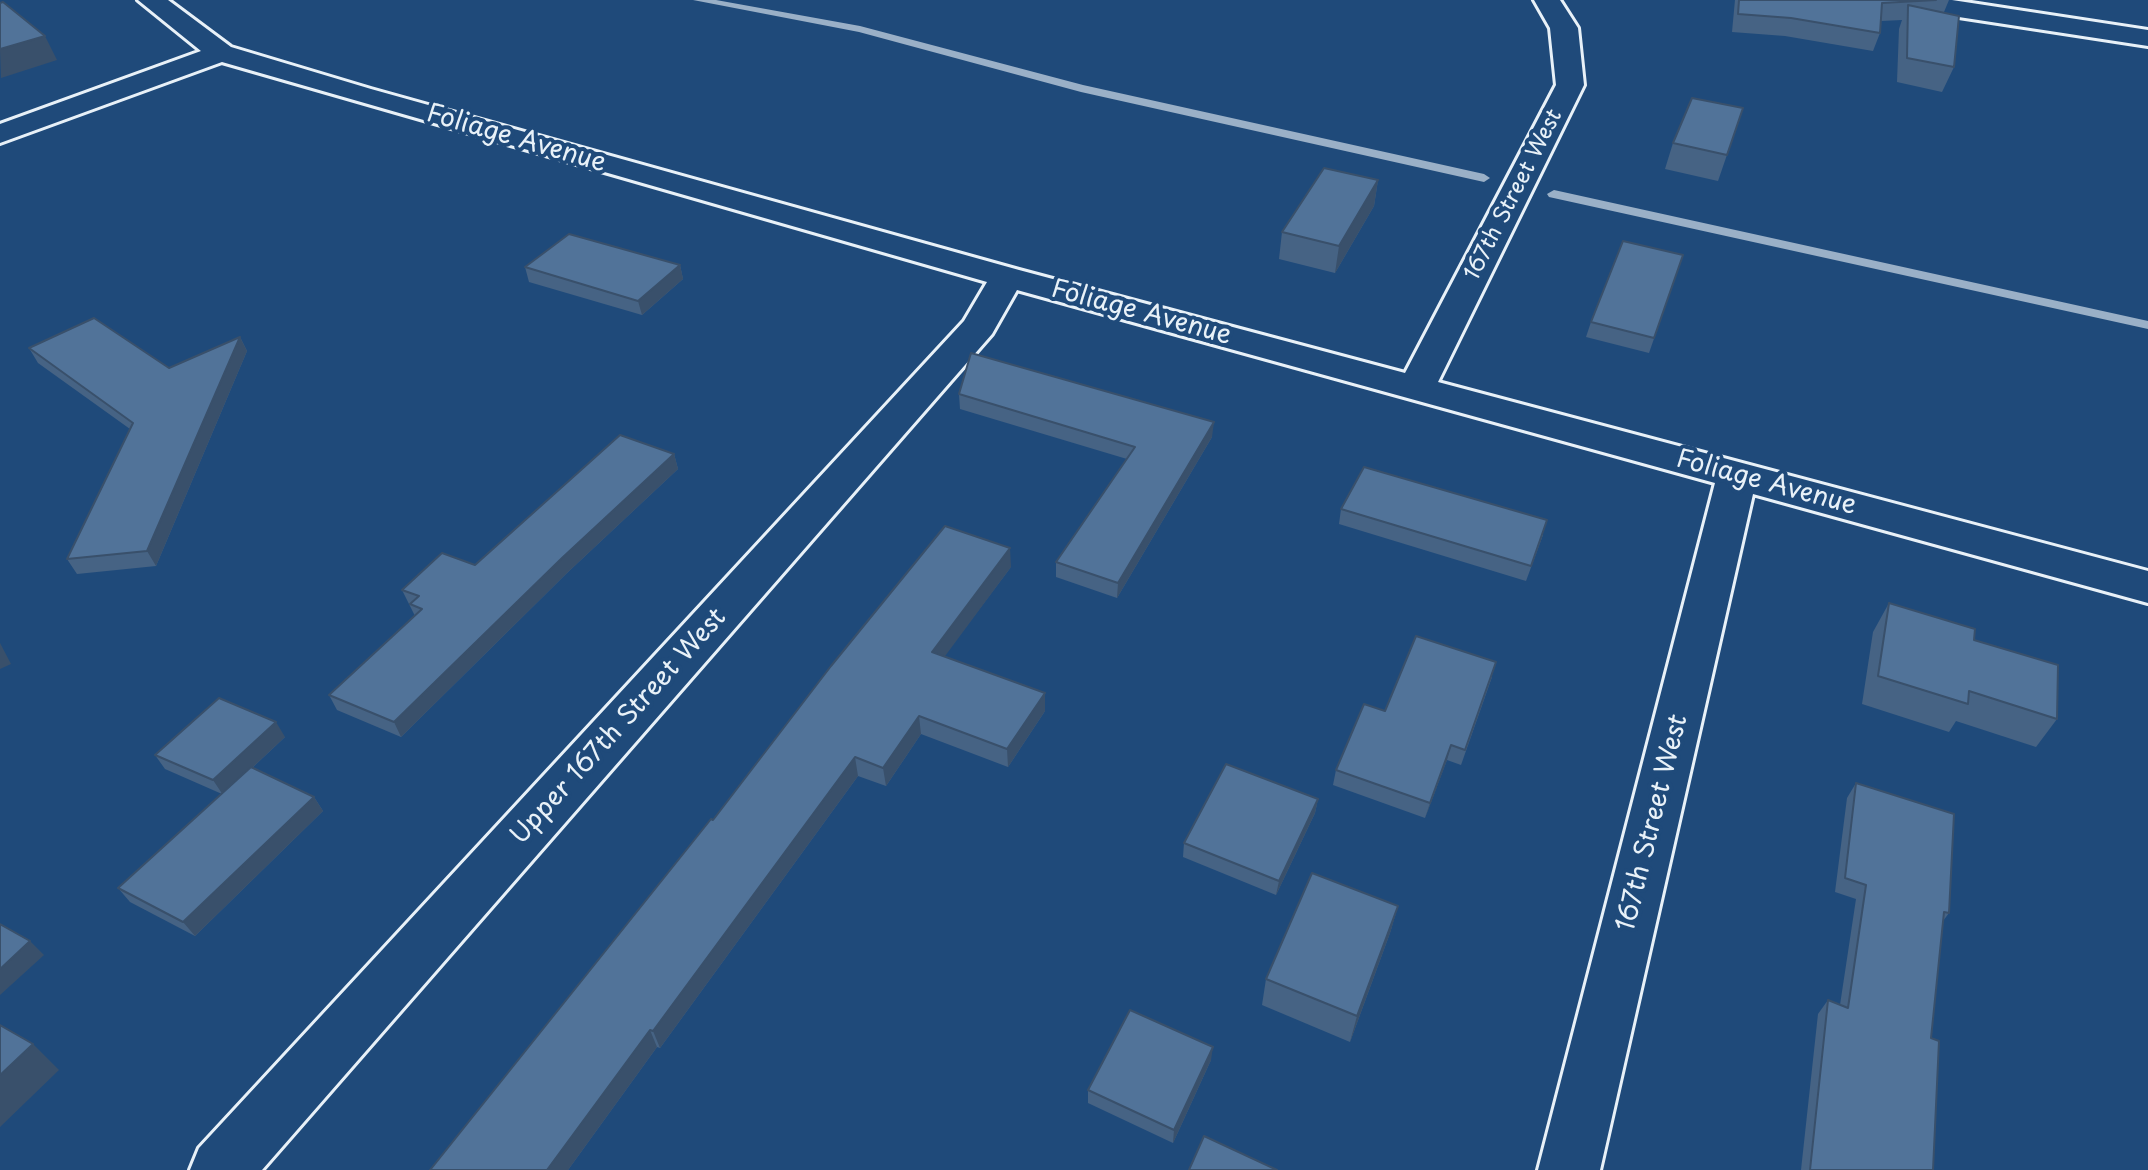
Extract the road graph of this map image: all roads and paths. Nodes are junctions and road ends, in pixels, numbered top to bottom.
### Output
1 (151, 0) edge
2 (1547, 0) edge
3 (1900, 0) edge
4 (2148, 38) edge
5 (221, 53) junction
6 (0, 134) edge
7 (1007, 277) junction
8 (1417, 386) junction
9 (1737, 475) junction
10 (2148, 587) edge
11 (221, 1170) edge
12 (1569, 1170) edge

1 - 5 street, Foliage Avenue
2 - 8 street, 167th Street West
3 - 4 street
5 - 6 street
5 - 7 street, Foliage Avenue
7 - 8 street, Foliage Avenue
7 - 11 street, Upper 167th Street West
8 - 9 street, Foliage Avenue
9 - 10 street, Foliage Avenue
9 - 12 street, 167th Street West

